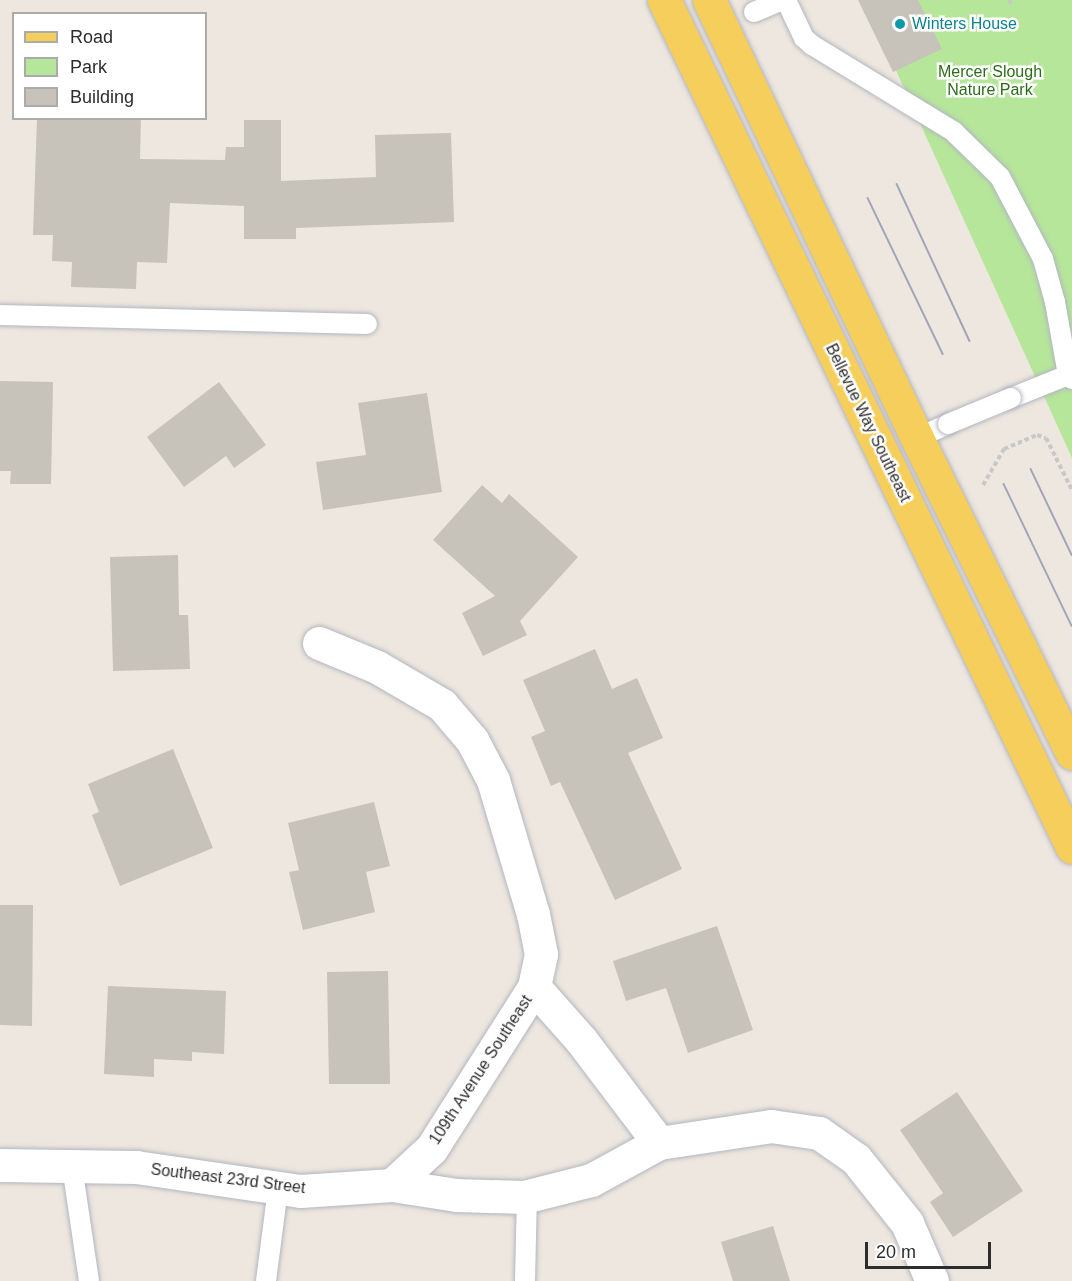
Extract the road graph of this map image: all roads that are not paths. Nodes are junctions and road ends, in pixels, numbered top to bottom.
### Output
1 (664, 0) edge
2 (709, 0) edge
3 (784, 0) edge
4 (754, 12) dead end
5 (0, 315) edge
6 (367, 324) dead end
7 (1070, 377) edge
8 (917, 438) junction
9 (319, 643) dead end
10 (1072, 753) edge
11 (1072, 847) edge
12 (534, 987) junction
13 (659, 1143) junction
14 (0, 1165) edge
15 (72, 1166) junction
16 (392, 1185) junction
17 (278, 1188) junction
18 (527, 1196) junction
19 (89, 1281) edge
20 (266, 1281) edge
21 (525, 1281) edge
22 (933, 1281) edge

1 - 11 main road, Bellevue Way Southeast
2 - 8 main road
3 - 4 lane
3 - 7 lane
5 - 6 lane
7 - 8 lane, bridge
8 - 10 main road
9 - 12 street, 109th Avenue Southeast
12 - 13 street
12 - 16 street, 109th Avenue Southeast
13 - 18 street, Southeast 23rd Street
13 - 22 street, Southeast 23rd Street
14 - 15 street, Southeast 23rd Street
15 - 17 street, Southeast 23rd Street
15 - 19 lane
16 - 17 street, Southeast 23rd Street
16 - 18 street, Southeast 23rd Street
17 - 20 lane
18 - 21 lane

